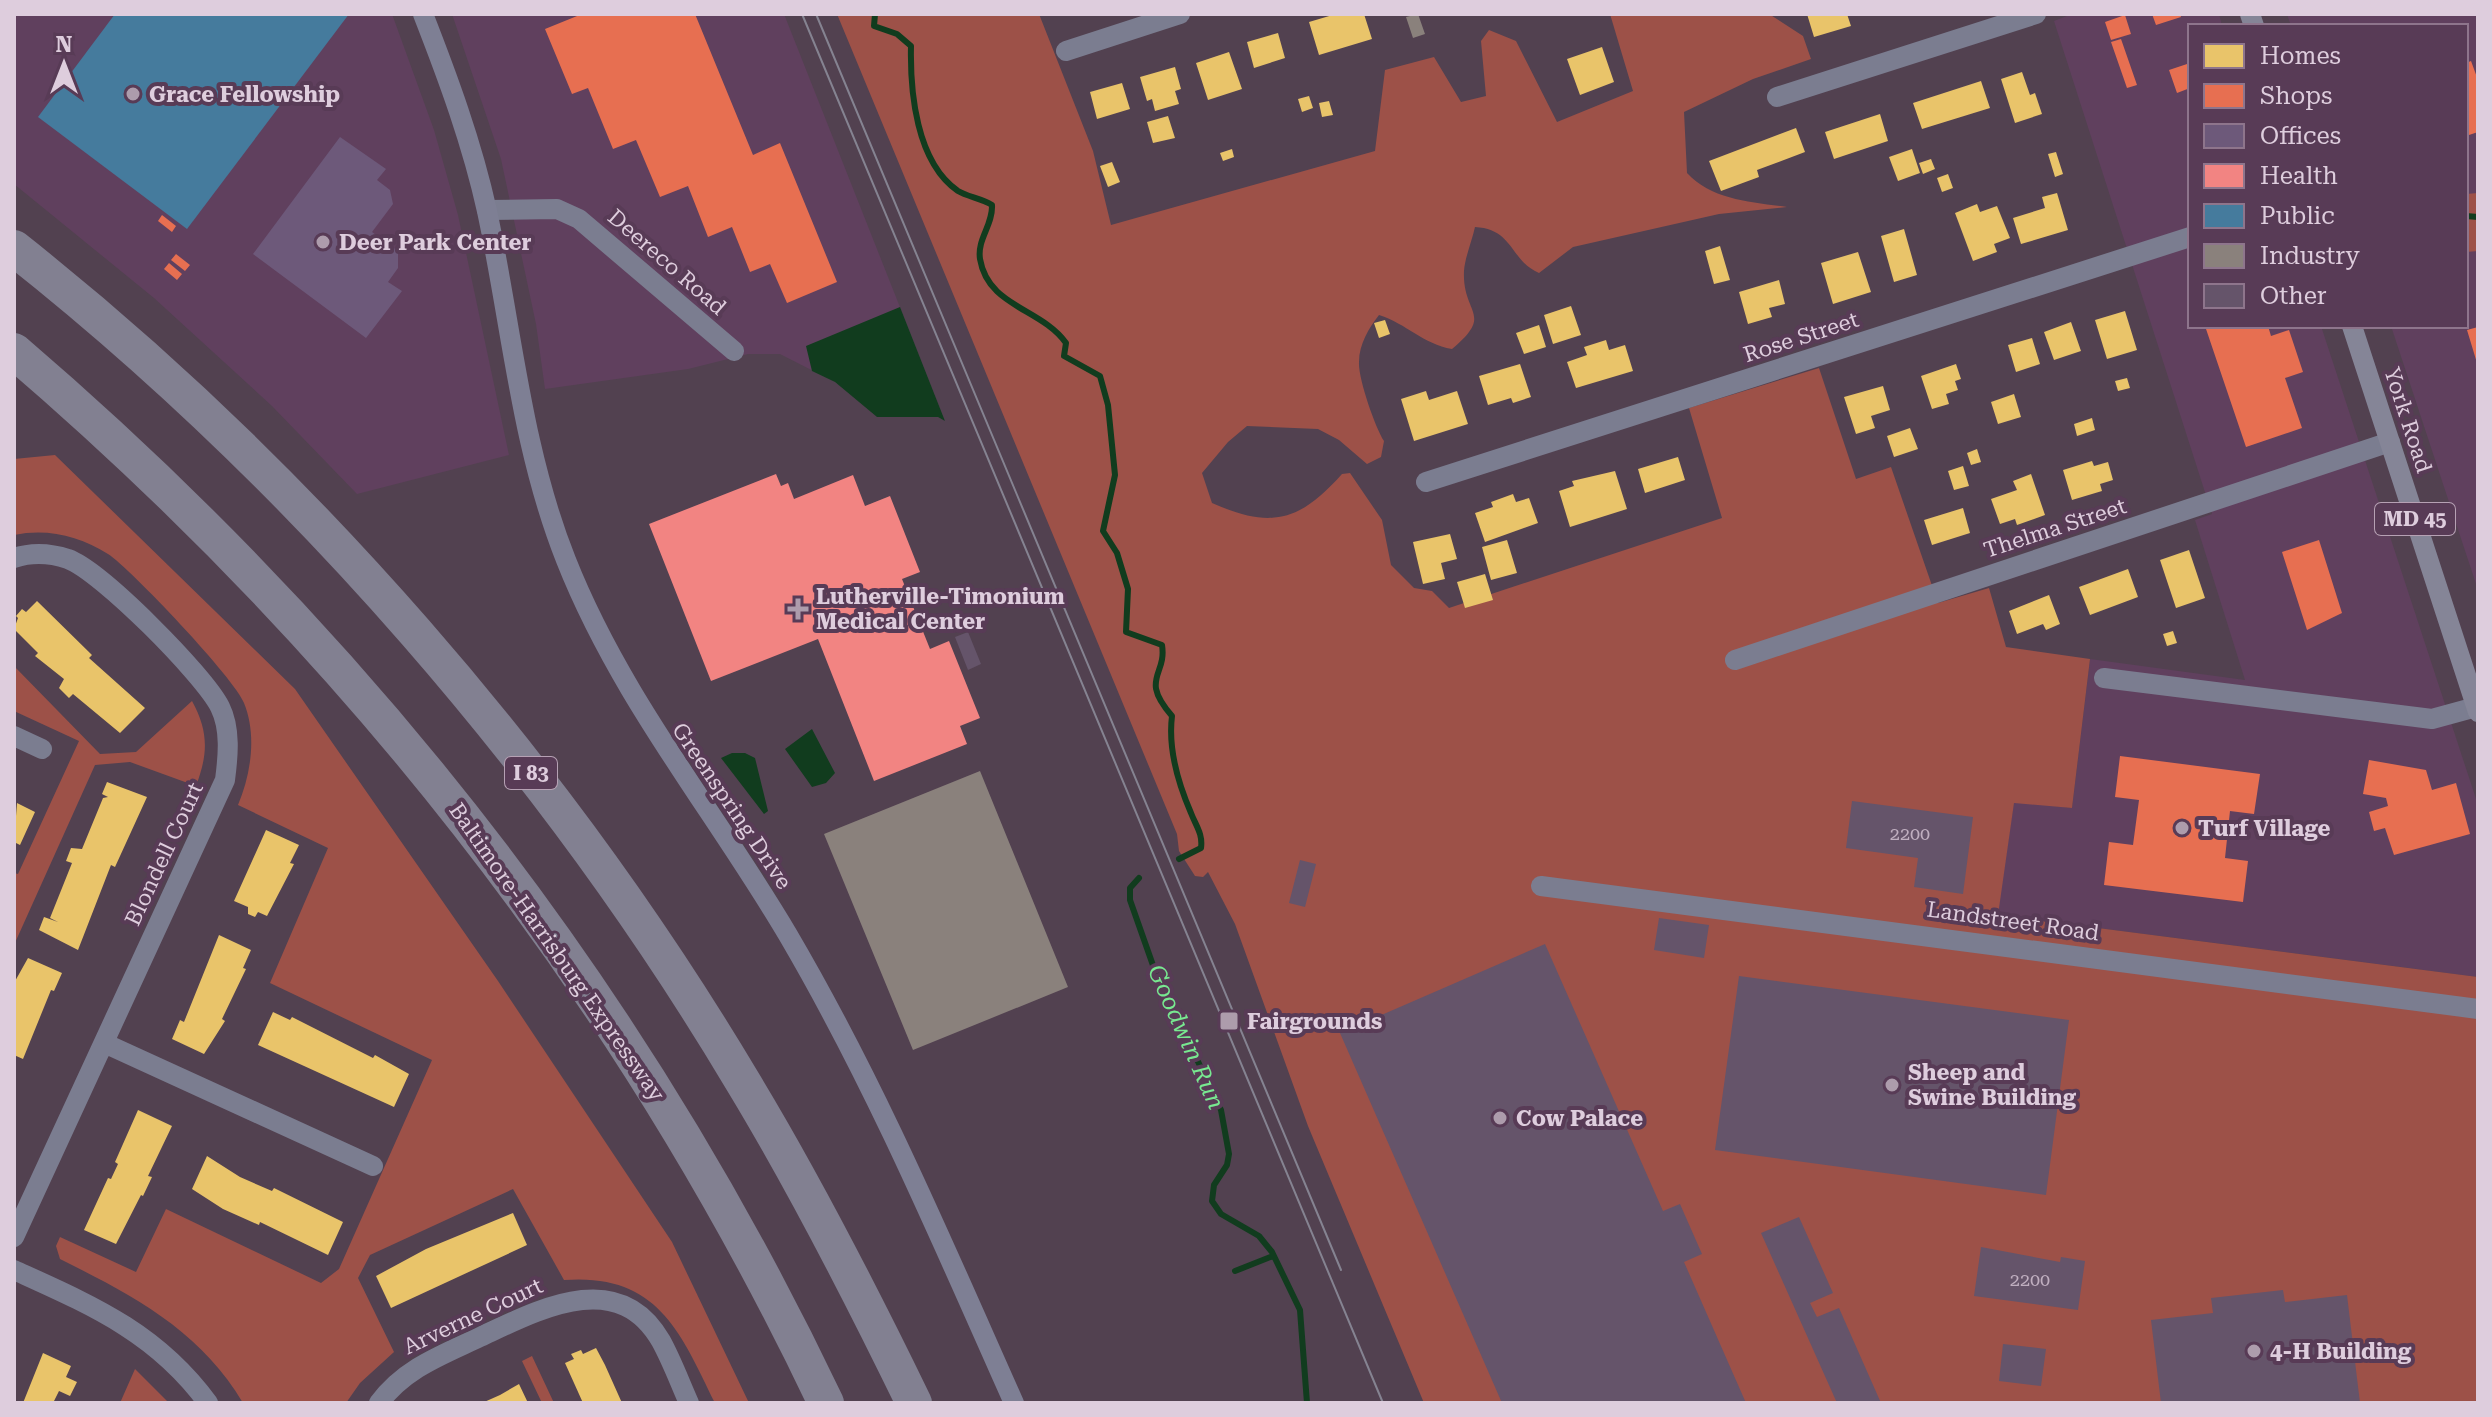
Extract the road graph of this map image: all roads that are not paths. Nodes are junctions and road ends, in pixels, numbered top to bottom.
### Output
1 (423, 14) edge
2 (1180, 14) edge
3 (2036, 14) edge
4 (1066, 51) dead end
5 (1777, 97) dead end
6 (487, 210) junction
7 (2188, 238) edge
8 (14, 248) edge
9 (2353, 328) edge
10 (14, 351) edge
11 (734, 351) dead end
12 (2390, 442) junction
13 (1426, 482) dead end
14 (14, 558) edge
15 (1735, 660) dead end
16 (2104, 678) dead end
17 (2477, 710) edge
18 (14, 736) edge
19 (42, 749) dead end
20 (1541, 886) dead end
21 (2478, 1009) edge
22 (104, 1043) junction
23 (373, 1166) dead end
24 (14, 1237) edge
25 (14, 1270) edge
26 (208, 1403) edge
27 (379, 1403) edge
28 (689, 1403) edge
29 (826, 1403) edge
30 (914, 1403) edge
31 (1014, 1403) edge

1 - 6 main road
2 - 4 street
3 - 5 street
6 - 11 street, Deereco Road
6 - 31 main road, Greenspring Drive
7 - 13 street, Rose Street
8 - 30 highway, I 83
9 - 12 main road, York Road / MD 45
10 - 29 highway, Baltimore-Harrisburg Expressway
12 - 15 street, Thelma Street
12 - 17 main road, York Road / MD 45
14 - 22 street, Blondell Court
16 - 17 street
18 - 19 street
20 - 21 street, Landstreet Road
22 - 23 street
22 - 24 street, Blondell Court
25 - 26 street
27 - 28 street, Arverne Court

